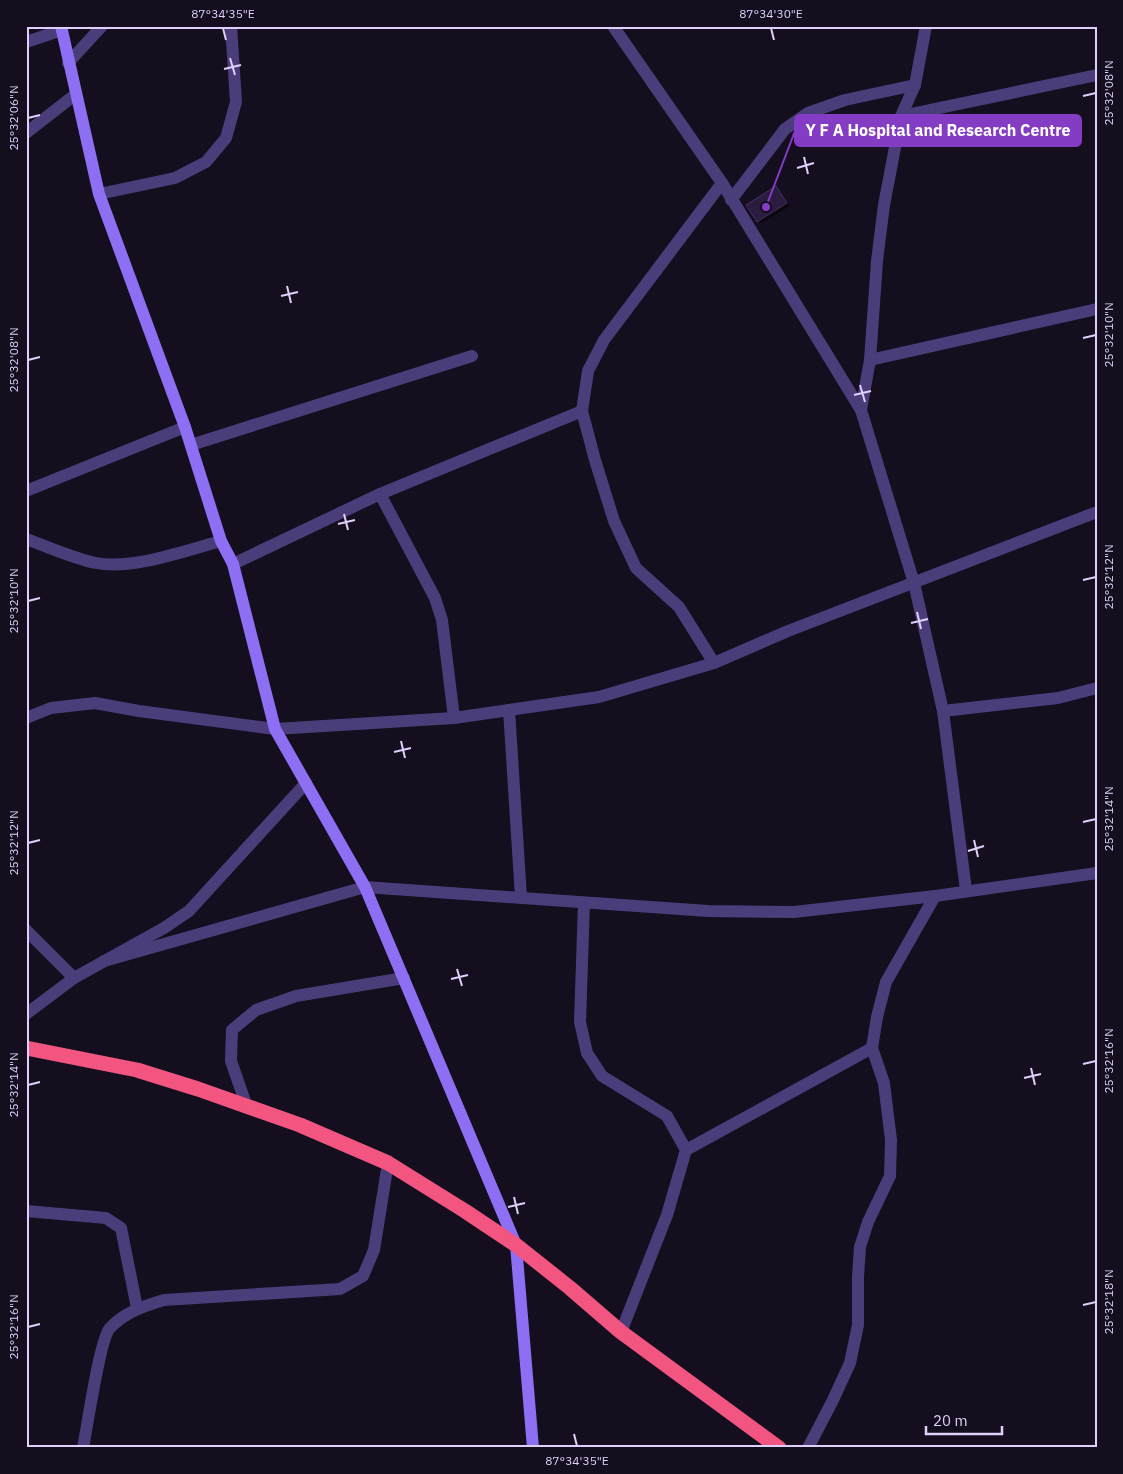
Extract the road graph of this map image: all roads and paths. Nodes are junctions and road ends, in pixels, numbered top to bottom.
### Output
1 (102, 26) edge
2 (231, 26) edge
3 (613, 26) edge
4 (926, 26) edge
5 (62, 28) edge
6 (26, 42) edge
7 (68, 63) junction
8 (1097, 75) edge
9 (915, 85) junction
10 (76, 94) junction
11 (902, 116) junction
12 (26, 132) edge
13 (722, 183) junction
14 (99, 194) junction
15 (731, 200) junction
16 (1097, 309) edge
17 (472, 356) dead end
18 (870, 360) junction
19 (861, 410) junction
20 (582, 411) junction
21 (185, 427) junction
22 (191, 445) junction
23 (26, 491) edge
24 (380, 494) junction
25 (1097, 512) edge
26 (26, 539) edge
27 (221, 541) junction
28 (233, 564) junction
29 (914, 583) junction
30 (714, 663) junction
31 (1097, 688) edge
32 (509, 710) junction
33 (943, 712) junction
34 (26, 718) edge
35 (454, 718) junction
36 (275, 729) junction
37 (306, 783) junction
38 (1097, 873) edge
39 (365, 887) junction
40 (966, 890) junction
41 (935, 896) junction
42 (520, 897) junction
43 (584, 904) junction
44 (26, 930) edge
45 (104, 961) junction
46 (74, 978) junction
47 (404, 978) junction
48 (26, 1014) edge
49 (26, 1048) edge
50 (872, 1048) junction
51 (247, 1107) junction
52 (686, 1150) junction
53 (388, 1163) junction
54 (26, 1211) edge
55 (516, 1245) junction
56 (137, 1308) junction
57 (621, 1332) junction
58 (83, 1448) edge
59 (533, 1448) edge
60 (779, 1448) edge
61 (808, 1448) edge

1 - 7 street
2 - 14 street
3 - 13 street
4 - 9 street
5 - 6 street
5 - 7 street
7 - 10 street
8 - 11 street
9 - 11 street
9 - 15 street
10 - 12 street
10 - 14 street
11 - 18 street
13 - 15 street
13 - 20 street
14 - 21 street
15 - 19 street
16 - 18 street
17 - 22 street
18 - 19 street
19 - 29 street
20 - 24 street
20 - 30 street
21 - 22 street
21 - 23 street
22 - 27 street
24 - 28 street
24 - 35 street
25 - 29 street
26 - 27 street
27 - 28 street
28 - 36 street
29 - 30 street
29 - 33 street
30 - 32 street
31 - 33 street
32 - 35 street
32 - 42 street
33 - 40 street
34 - 36 street
35 - 36 street
36 - 37 street
37 - 39 street
37 - 45 street
38 - 40 street
39 - 42 street
39 - 45 street
39 - 47 street
40 - 41 street
41 - 43 street
41 - 50 street
42 - 43 street
43 - 52 street
44 - 46 street
45 - 46 street
46 - 48 street
47 - 51 street
47 - 55 street
49 - 51 highway
50 - 52 street
50 - 61 street
51 - 53 highway
52 - 57 street
53 - 55 highway
53 - 56 street
54 - 56 street
55 - 57 highway
55 - 59 street
56 - 58 street
57 - 60 highway

